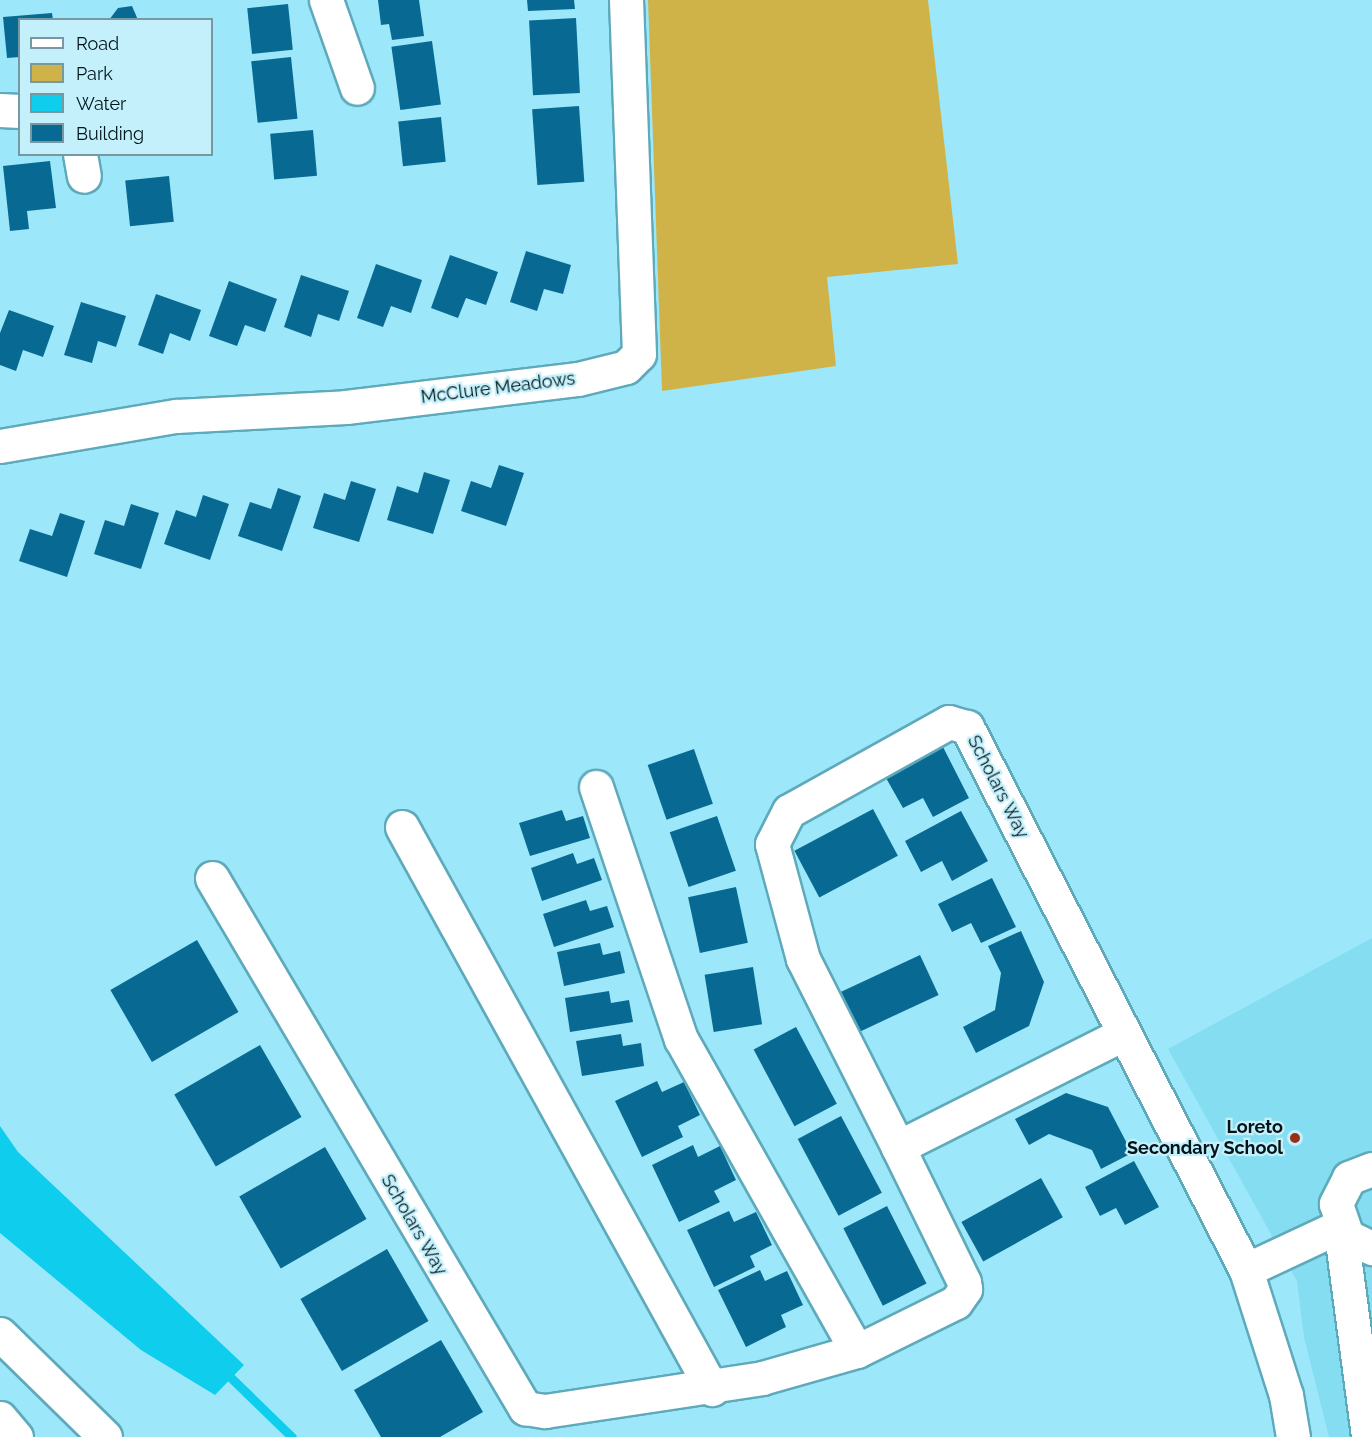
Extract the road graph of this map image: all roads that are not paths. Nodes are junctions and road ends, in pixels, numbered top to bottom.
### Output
1 (326, 0) edge
2 (626, 0) edge
3 (357, 88) dead end
4 (0, 110) edge
5 (18, 111) edge
6 (0, 446) edge
7 (596, 787) dead end
8 (402, 827) dead end
9 (212, 878) dead end
10 (1123, 1034) junction
11 (898, 1148) junction
12 (1372, 1169) edge
13 (1340, 1226) junction
14 (1372, 1248) edge
15 (1246, 1270) junction
16 (1361, 1316) edge
17 (0, 1334) edge
18 (857, 1351) junction
19 (712, 1389) junction
20 (0, 1418) edge
21 (16, 1437) edge
22 (105, 1437) edge
23 (1293, 1437) edge
24 (1368, 1437) edge

1 - 3 street
2 - 6 street, McClure Meadows
4 - 5 street
7 - 18 street
8 - 19 street
9 - 19 street, Scholars Way
10 - 11 street
10 - 11 street, Scholars Way
10 - 15 street, Scholars Way
11 - 18 street, Scholars Way
12 - 13 street
13 - 14 street
13 - 15 street
13 - 16 street
15 - 23 street, Scholars Way
16 - 24 street
17 - 22 street
18 - 19 street, Scholars Way
20 - 21 street

